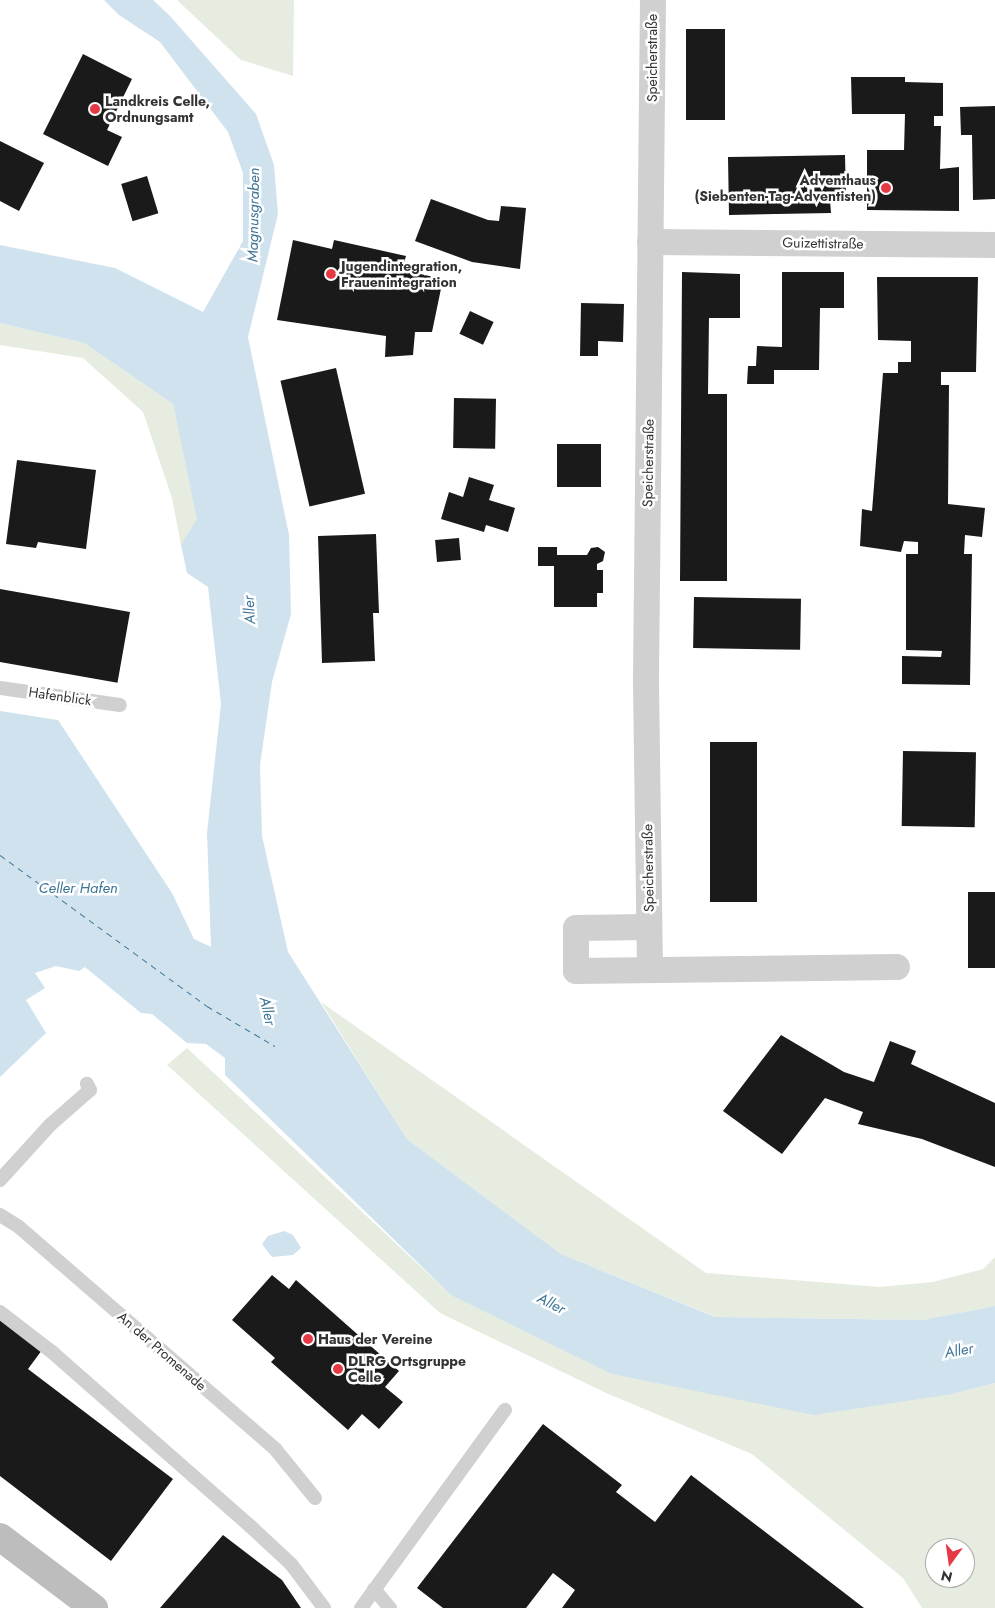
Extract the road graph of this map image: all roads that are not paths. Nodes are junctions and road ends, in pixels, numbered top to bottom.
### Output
1 (653, 0) edge
2 (650, 242) junction
3 (995, 245) edge
4 (0, 688) edge
5 (120, 705) dead end
6 (649, 927) junction
7 (897, 967) dead end
8 (650, 970) junction
9 (87, 1084) dead end
10 (0, 1180) edge
11 (0, 1215) edge
12 (0, 1312) edge
13 (505, 1410) dead end
14 (315, 1498) dead end
15 (0, 1536) edge
16 (374, 1589) junction
17 (94, 1608) edge
18 (324, 1608) edge
19 (361, 1608) edge
20 (390, 1608) edge

1 - 2 street, Speicherstraße
2 - 3 street, Guizettistraße
2 - 6 street, Speicherstraße
4 - 5 lane, Hafenblick
6 - 8 street, Speicherstraße
6 - 8 street, Speicherstraße
7 - 8 street, Speicherstraße
9 - 10 lane
11 - 14 lane, An der Promenade
12 - 18 lane
13 - 16 lane
15 - 17 street
16 - 19 lane
16 - 20 lane

